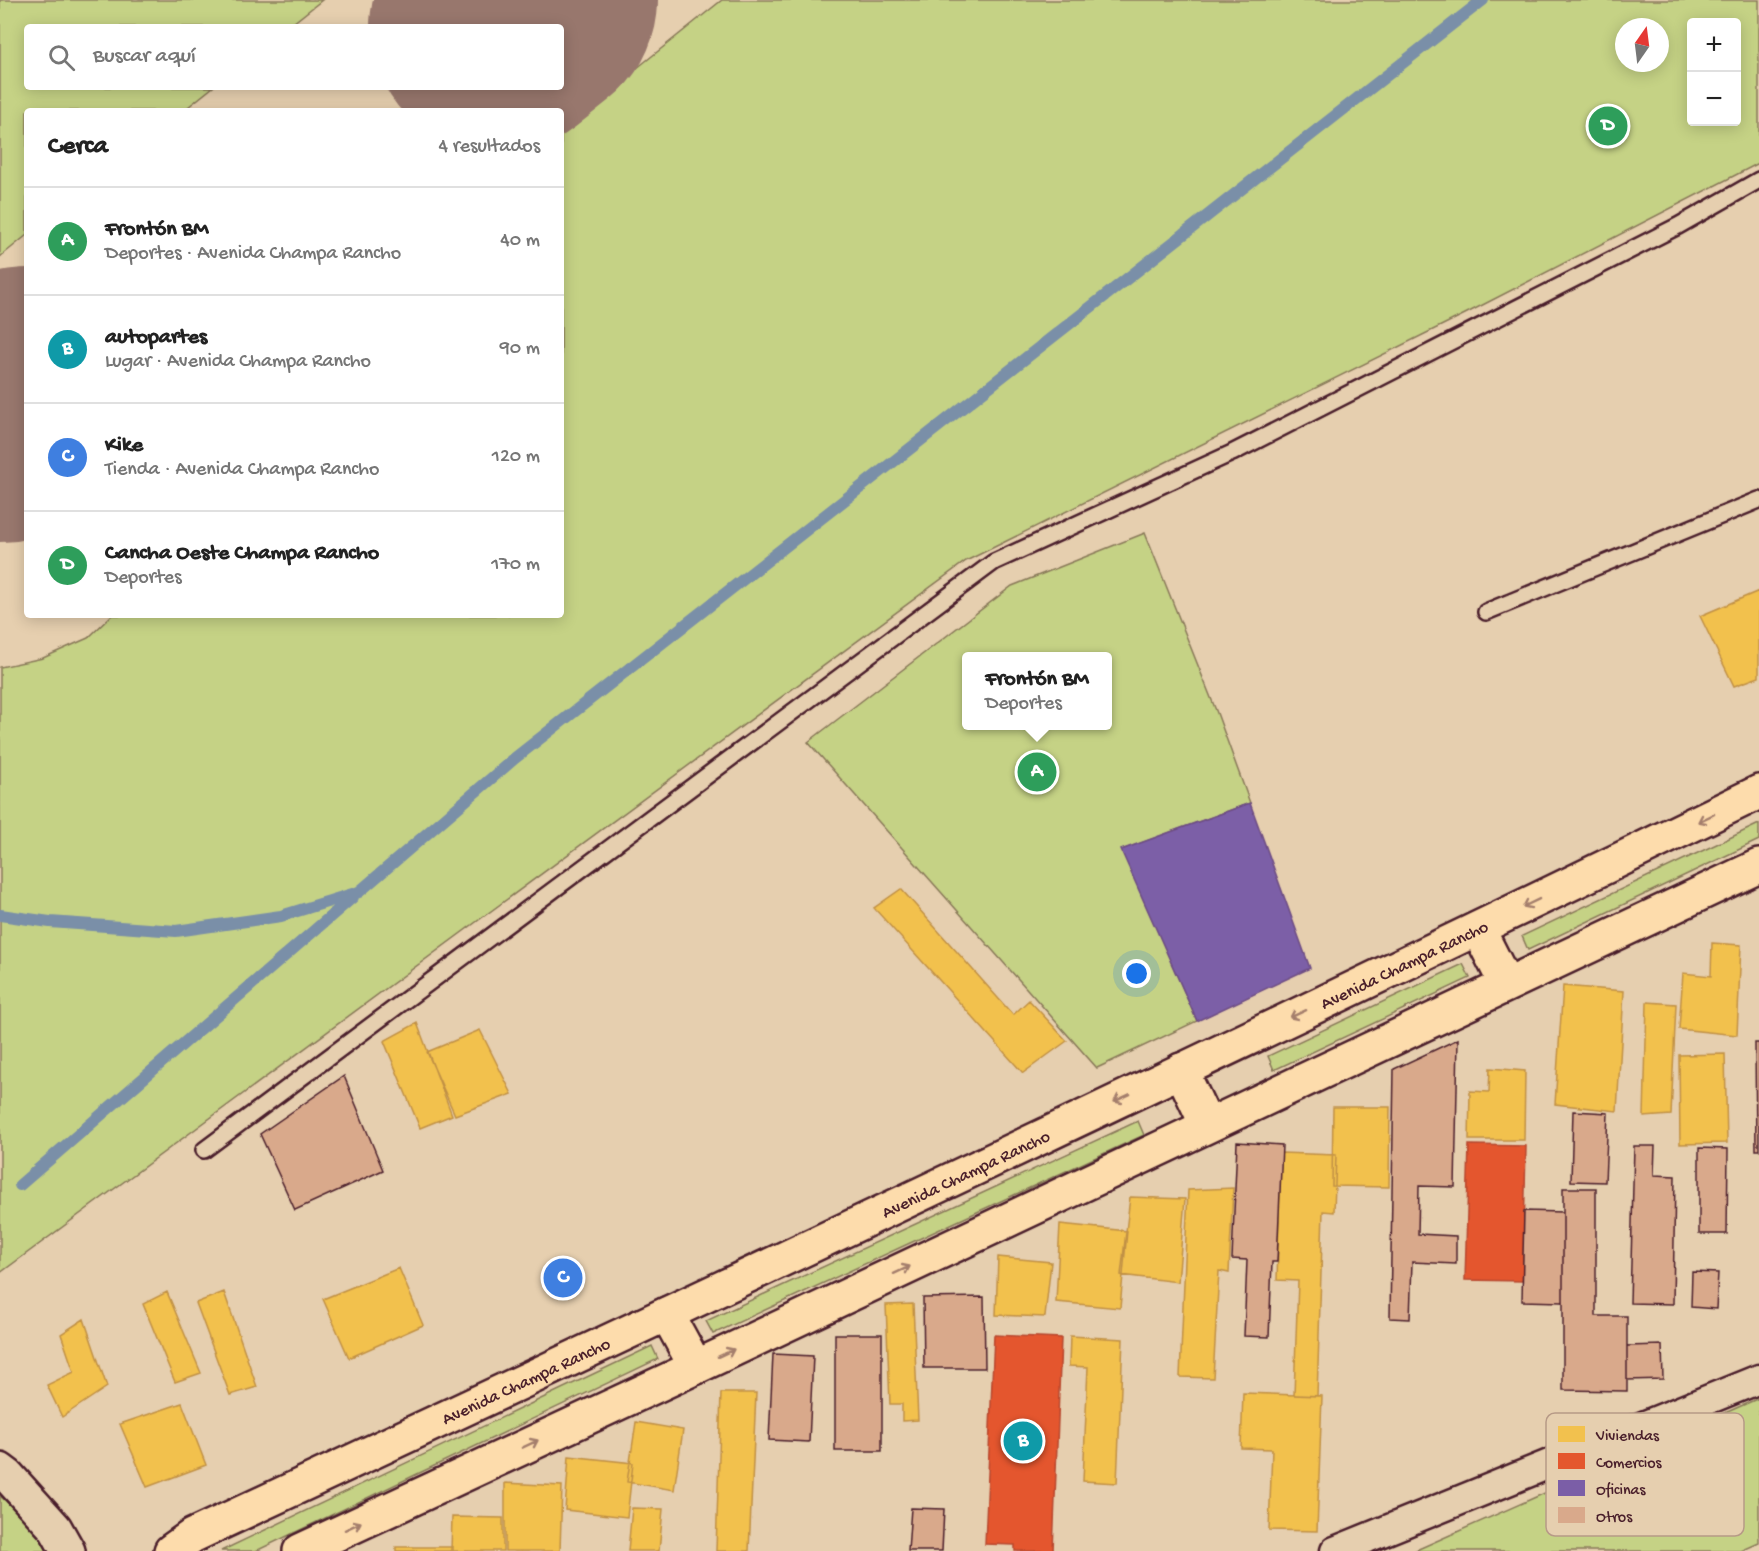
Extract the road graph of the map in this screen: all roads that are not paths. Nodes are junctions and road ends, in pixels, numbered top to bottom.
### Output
1 (1759, 180) edge
2 (1759, 500) edge
3 (1486, 612) dead end
4 (1759, 792) edge
5 (1759, 866) edge
6 (1478, 929) junction
7 (1506, 984) junction
8 (1181, 1070) junction
9 (1207, 1125) junction
10 (204, 1150) dead end
11 (668, 1314) junction
12 (696, 1367) junction
13 (1759, 1379) edge
14 (1675, 1413) edge
15 (1546, 1465) edge
16 (0, 1470) edge
17 (68, 1551) edge
18 (171, 1551) edge
19 (300, 1551) edge
20 (1335, 1551) edge

1 - 10 lane
2 - 3 lane
4 -> 6 main road, Avenida Champa Rancho
5 - 7 main road
6 - 7 main road
6 -> 8 main road, Avenida Champa Rancho
7 - 9 main road
8 - 9 main road
8 -> 11 main road, Avenida Champa Rancho
12 -> 9 main road
11 - 12 main road
11 - 18 main road, Avenida Champa Rancho
19 -> 12 main road
13 - 14 street
15 - 20 street
16 - 17 street

